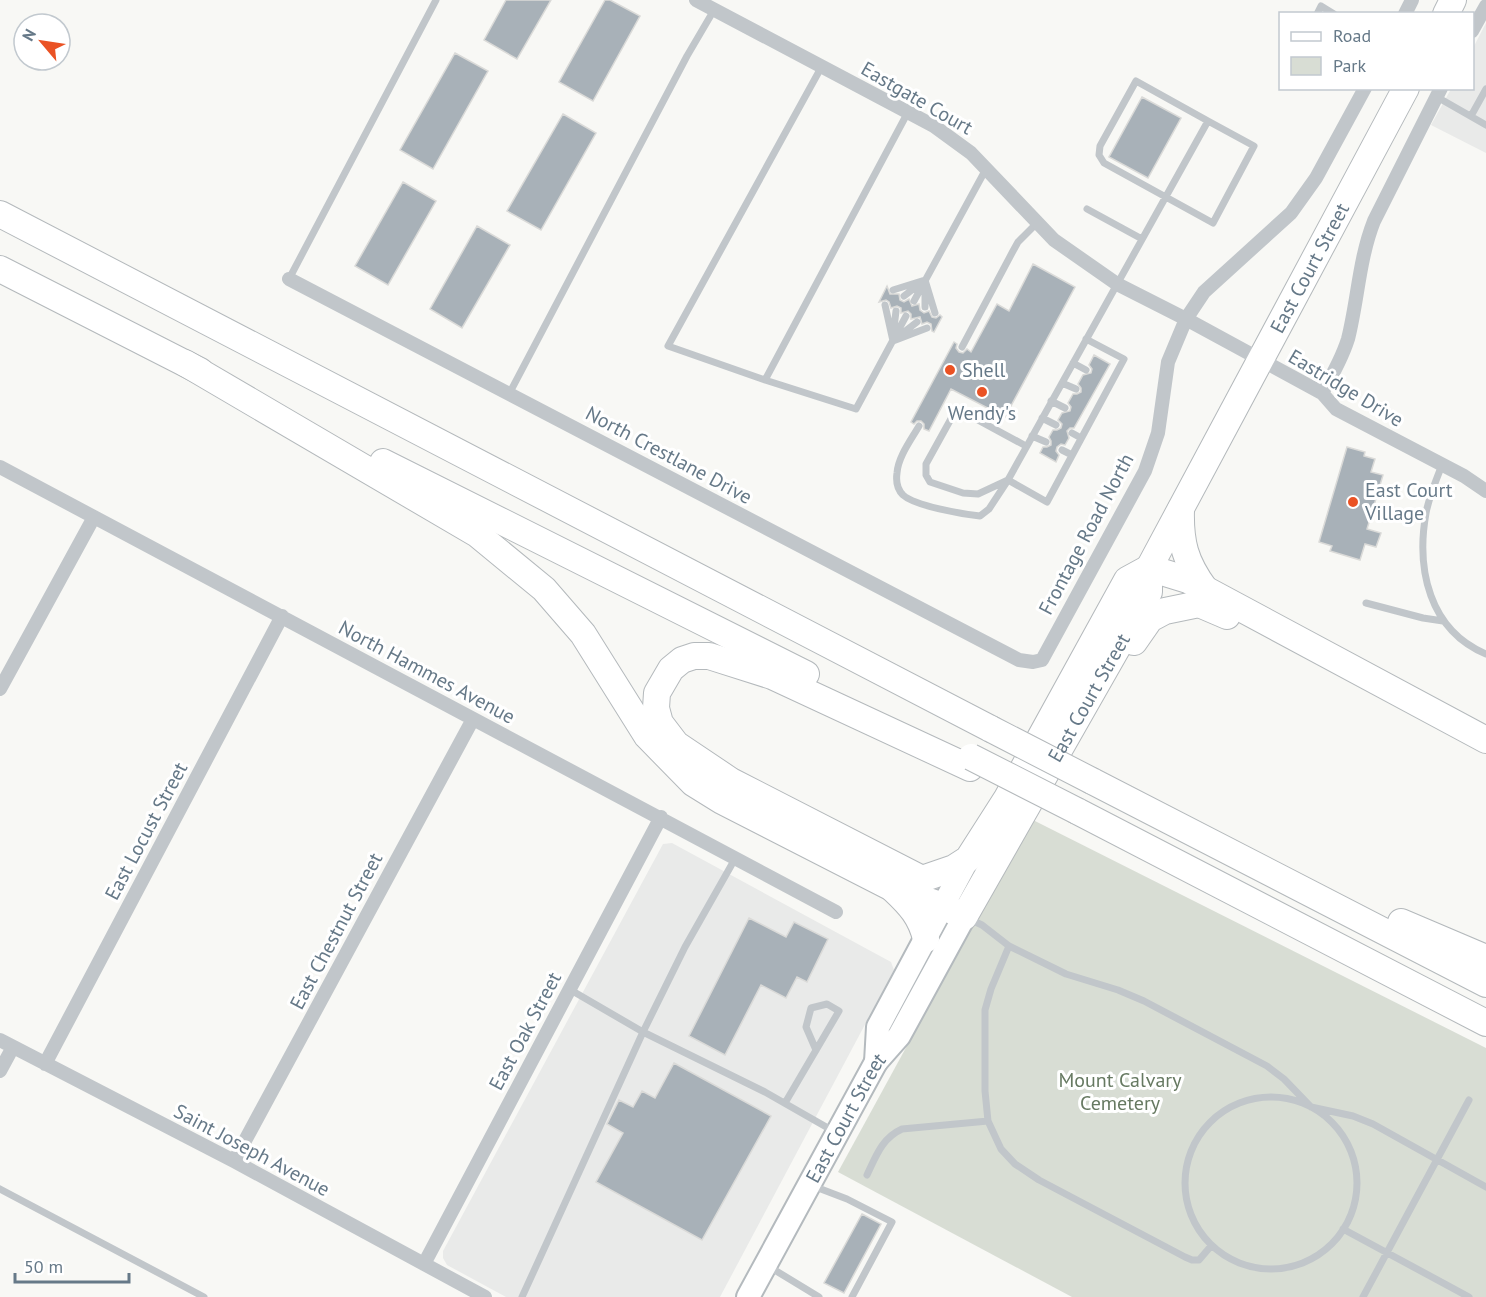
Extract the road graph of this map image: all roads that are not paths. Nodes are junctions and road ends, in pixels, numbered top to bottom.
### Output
1 (436, 0) edge
2 (696, 0) edge
3 (1486, 8) edge
4 (714, 10) junction
5 (1318, 12) edge
6 (1331, 12) edge
7 (1474, 29) edge
8 (822, 66) junction
9 (1364, 90) edge
10 (1405, 90) edge
11 (1486, 90) edge
12 (1439, 93) edge
13 (908, 112) junction
14 (1471, 116) junction
15 (1208, 121) junction
16 (1486, 125) edge
17 (986, 168) junction
18 (1166, 197) junction
19 (1087, 209) dead end
20 (0, 214) edge
21 (1037, 223) junction
22 (1142, 239) junction
23 (0, 269) edge
24 (289, 279) joint
25 (926, 280) junction
26 (1117, 284) junction
27 (893, 290) dead end
28 (904, 296) dead end
29 (914, 301) dead end
30 (885, 305) dead end
31 (925, 307) dead end
32 (896, 311) dead end
33 (935, 313) dead end
34 (906, 316) dead end
35 (1186, 319) junction
36 (917, 322) dead end
37 (927, 328) dead end
38 (1086, 339) junction
39 (893, 341) junction
40 (962, 347) dead end
41 (1260, 360) junction
42 (185, 363) junction
43 (1073, 363) junction
44 (1086, 370) dead end
45 (1102, 378) dead end
46 (765, 380) junction
47 (1062, 383) junction
48 (1111, 383) junction
49 (1076, 389) dead end
50 (1322, 393) junction
51 (509, 394) junction
52 (1091, 397) dead end
53 (1051, 401) junction
54 (1101, 402) junction
55 (1065, 408) dead end
56 (1081, 416) dead end
57 (1042, 418) junction
58 (1090, 421) junction
59 (1056, 425) dead end
60 (919, 426) dead end
61 (1072, 433) dead end
62 (1032, 436) junction
63 (1081, 438) junction
64 (1046, 442) dead end
65 (1026, 446) junction
66 (1062, 450) dead end
67 (1072, 455) junction
68 (1442, 465) junction
69 (0, 467) edge
70 (1008, 480) junction
71 (1486, 491) edge
72 (1181, 508) junction
73 (94, 517) junction
74 (1149, 568) junction
75 (1202, 597) junction
76 (1366, 603) dead end
77 (282, 616) junction
78 (1443, 621) junction
79 (1486, 654) edge
80 (1033, 662) joint
81 (0, 689) edge
82 (1085, 704) junction
83 (472, 718) junction
84 (1486, 740) edge
85 (1486, 758) edge
86 (970, 762) junction
87 (1156, 813) junction
88 (661, 817) junction
89 (736, 857) junction
90 (968, 859) junction
91 (922, 879) junction
92 (894, 889) junction
93 (954, 911) junction
94 (836, 912) dead end
95 (926, 939) junction
96 (1009, 946) junction
97 (1486, 958) edge
98 (1486, 984) edge
99 (569, 989) junction
100 (1486, 1023) edge
101 (643, 1032) junction
102 (0, 1040) edge
103 (13, 1047) junction
104 (816, 1050) junction
105 (876, 1062) junction
106 (45, 1064) junction
107 (0, 1071) edge
108 (1469, 1100) dead end
109 (785, 1103) junction
110 (1311, 1107) junction
111 (988, 1121) junction
112 (837, 1133) junction
113 (1437, 1160) junction
114 (234, 1161) junction
115 (867, 1175) dead end
116 (810, 1184) junction
117 (1486, 1187) edge
118 (0, 1189) edge
119 (1343, 1229) junction
120 (1211, 1245) junction
121 (1387, 1253) junction
122 (424, 1264) junction
123 (765, 1265) junction
124 (204, 1297) edge
125 (484, 1297) edge
126 (522, 1297) edge
127 (748, 1297) edge
128 (819, 1297) edge
129 (852, 1297) edge
130 (1363, 1297) edge
131 (1469, 1297) edge

1 - 24 lane
2 - 4 street, Eastgate Court
3 - 7 street
4 - 8 street, Eastgate Court
4 - 51 lane
5 - 6 lane
8 - 13 street, Eastgate Court
8 - 46 lane
9 - 35 street, Frontage Road North
10 - 41 highway, East Court Street
11 - 14 lane
12 - 14 lane
12 - 50 street
13 - 17 street, Eastgate Court
13 - 46 lane
14 - 16 lane
15 - 18 lane
15 - 18 lane
15 - 18 lane
17 - 21 street, Eastgate Court
17 - 25 lane
18 - 22 lane
19 - 22 lane
20 - 87 highway, bridge
21 - 26 street, Eastgate Court
21 - 40 lane
22 - 26 lane
23 - 42 highway
24 - 51 street, North Crestlane Drive
25 - 27 lane
25 - 28 lane
25 - 29 lane
25 - 31 lane
25 - 33 lane
26 - 35 street, Eastgate Court
26 - 38 lane
30 - 39 lane
32 - 39 lane
34 - 39 lane
35 - 41 street, Eastridge Drive
35 - 80 street, Frontage Road North
36 - 39 lane
37 - 39 lane
38 - 43 lane
38 - 48 lane
39 - 46 lane
41 - 50 street, Eastridge Drive
41 - 72 highway, East Court Street
42 - 86 highway
42 - 92 highway
43 - 44 lane
43 - 47 lane
45 - 48 lane
47 - 49 lane
47 - 53 lane
48 - 54 lane
50 - 68 street, Eastridge Drive
51 - 80 street, North Crestlane Drive
52 - 54 lane
53 - 55 lane
53 - 57 lane
54 - 58 lane
56 - 58 lane
57 - 59 lane
57 - 62 lane
58 - 63 lane
60 - 70 lane
61 - 63 lane
62 - 64 lane
62 - 65 lane
63 - 67 lane
65 - 70 lane
65 - 70 lane
66 - 67 lane
67 - 70 lane
68 - 71 street, Eastridge Drive
68 - 78 lane
69 - 73 street, North Hammes Avenue
72 - 74 highway, East Court Street
72 - 75 highway
73 - 77 street, North Hammes Avenue
73 - 81 street
74 - 75 highway
74 - 82 highway, East Court Street
74 - 90 highway
75 - 82 highway
75 - 84 highway
75 - 85 highway
76 - 78 lane
77 - 83 street, North Hammes Avenue
77 - 106 street, East Locust Street
78 - 79 lane
82 - 93 highway, East Court Street
83 - 88 street, North Hammes Avenue
83 - 114 street, East Chestnut Street
86 - 91 highway
86 - 100 highway, bridge
87 - 97 highway
87 - 98 highway
88 - 89 street, North Hammes Avenue
88 - 99 street, East Oak Street
89 - 94 street, North Hammes Avenue
89 - 101 lane
90 - 91 highway
90 - 93 main road
91 - 93 highway
92 - 93 highway
92 - 95 highway
93 - 95 main road
93 - 96 lane
93 - 105 main road, East Court Street
95 - 105 main road
96 - 110 lane
96 - 111 lane
99 - 101 lane
99 - 122 street, East Oak Street
101 - 109 lane
101 - 126 lane
102 - 103 street, Saint Joseph Avenue
103 - 106 street, Saint Joseph Avenue
103 - 107 street
104 - 104 lane
104 - 109 lane
105 - 112 main road, East Court Street
106 - 114 street, Saint Joseph Avenue
108 - 113 lane
109 - 112 lane
110 - 113 lane
110 - 119 lane
110 - 120 lane
111 - 115 lane
111 - 120 lane
112 - 116 main road, East Court Street
113 - 117 lane
113 - 121 lane
114 - 122 street, Saint Joseph Avenue
116 - 123 main road, East Court Street
116 - 129 lane
118 - 124 lane
119 - 120 lane
119 - 121 lane
121 - 130 lane
121 - 131 lane
122 - 125 street, Saint Joseph Avenue
123 - 127 main road, East Court Street
123 - 128 lane

